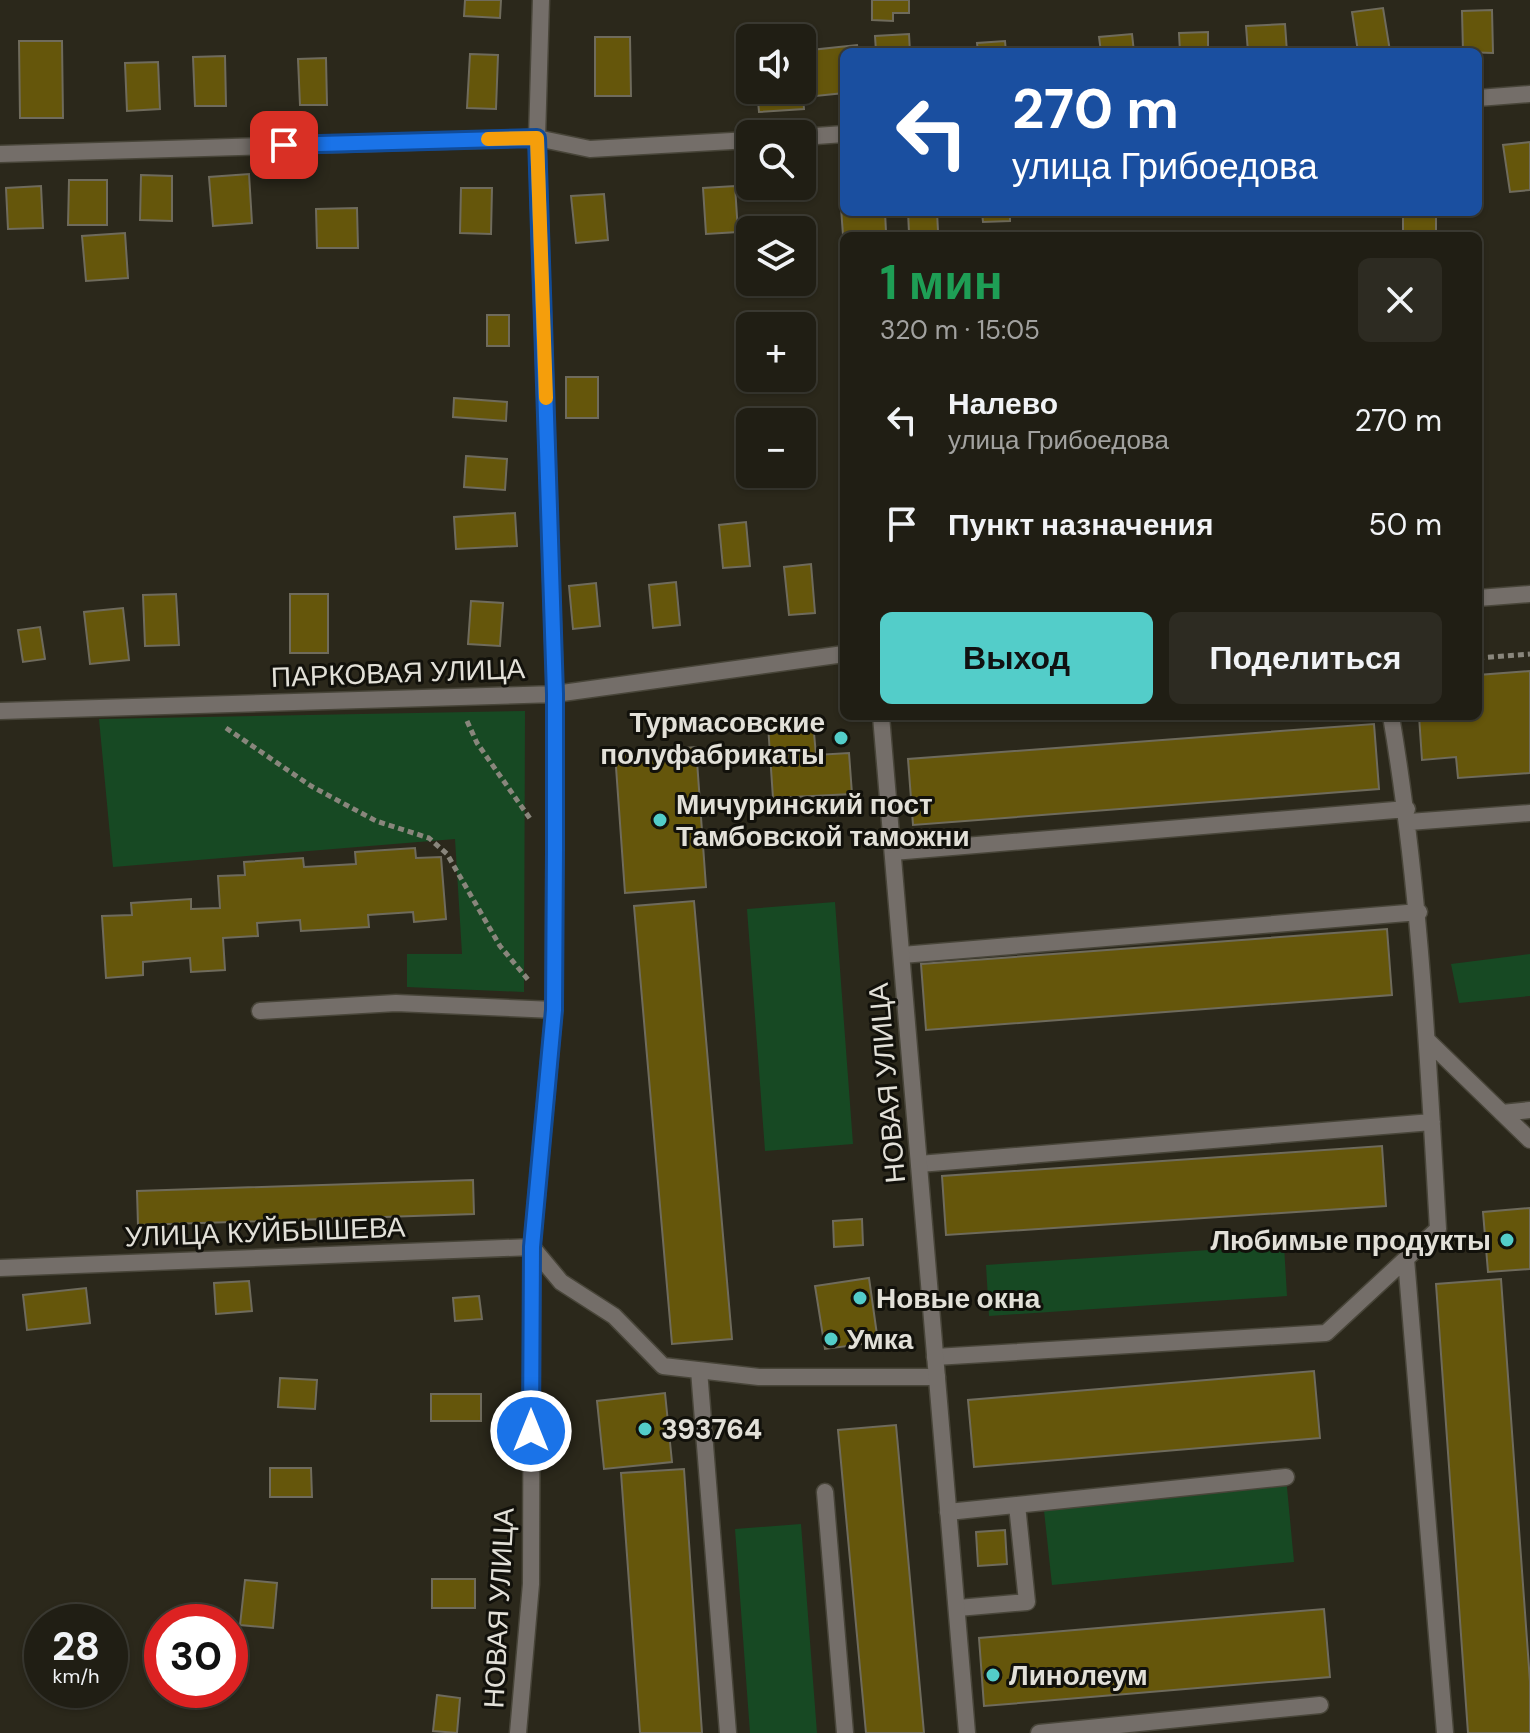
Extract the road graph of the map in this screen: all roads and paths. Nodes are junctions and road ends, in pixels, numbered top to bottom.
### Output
1 (541, 0) edge
2 (1530, 94) edge
3 (1482, 98) edge
4 (840, 134) edge
5 (816, 136) edge
6 (537, 138) junction
7 (736, 141) edge
8 (0, 154) edge
9 (1530, 594) edge
10 (1482, 598) edge
11 (1530, 654) edge
12 (840, 655) edge
13 (1482, 658) edge
14 (555, 694) junction
15 (458, 698) junction
16 (192, 705) junction
17 (0, 711) edge
18 (881, 720) edge
19 (1392, 720) edge
20 (1530, 813) edge
21 (1408, 816) junction
22 (555, 850) junction
23 (893, 852) junction
24 (1419, 912) junction
25 (902, 955) junction
26 (554, 1010) junction
27 (260, 1011) dead end
28 (1427, 1040) junction
29 (1530, 1110) edge
30 (1502, 1113) junction
31 (1432, 1122) junction
32 (1530, 1140) edge
33 (919, 1164) junction
34 (532, 1247) junction
35 (1406, 1259) junction
36 (0, 1268) edge
37 (935, 1357) junction
38 (699, 1370) junction
39 (937, 1377) junction
40 (1286, 1477) dead end
41 (825, 1492) dead end
42 (1017, 1505) junction
43 (948, 1512) junction
44 (958, 1608) junction
45 (1320, 1705) dead end
46 (518, 1733) edge
47 (728, 1733) edge
48 (845, 1733) edge
49 (967, 1733) edge
50 (1039, 1733) edge
51 (1445, 1733) edge

1 - 6 street, НОВАЯ УЛИЦА
2 - 3 street
4 - 5 street
6 - 7 street
6 - 8 street
6 - 14 street, НОВАЯ УЛИЦА
9 - 10 street
11 - 13 path
12 - 14 street, ПАРКОВАЯ УЛИЦА
14 - 15 street, ПАРКОВАЯ УЛИЦА
14 - 22 street, НОВАЯ УЛИЦА
15 - 16 street, ПАРКОВАЯ УЛИЦА
15 - 22 path
16 - 17 street, ПАРКОВАЯ УЛИЦА
16 - 26 path
18 - 23 street, НОВАЯ УЛИЦА
19 - 21 street
20 - 21 street
21 - 23 street
21 - 24 street
22 - 26 street, НОВАЯ УЛИЦА
23 - 25 street, НОВАЯ УЛИЦА
24 - 25 street
24 - 28 street
25 - 33 street, НОВАЯ УЛИЦА
26 - 27 street
26 - 34 street, НОВАЯ УЛИЦА
28 - 30 street
28 - 31 street
29 - 30 street
30 - 32 street
31 - 33 street
31 - 35 street
33 - 37 street, НОВАЯ УЛИЦА
34 - 36 street, УЛИЦА КУЙБЫШЕВА
34 - 38 street
34 - 46 street, НОВАЯ УЛИЦА
35 - 37 street
35 - 51 street
37 - 39 street, НОВАЯ УЛИЦА
38 - 39 street
38 - 47 street
39 - 43 street, НОВАЯ УЛИЦА
40 - 42 street
41 - 48 street
42 - 43 street
42 - 44 street
43 - 44 street, НОВАЯ УЛИЦА
44 - 49 street, НОВАЯ УЛИЦА
45 - 50 street

